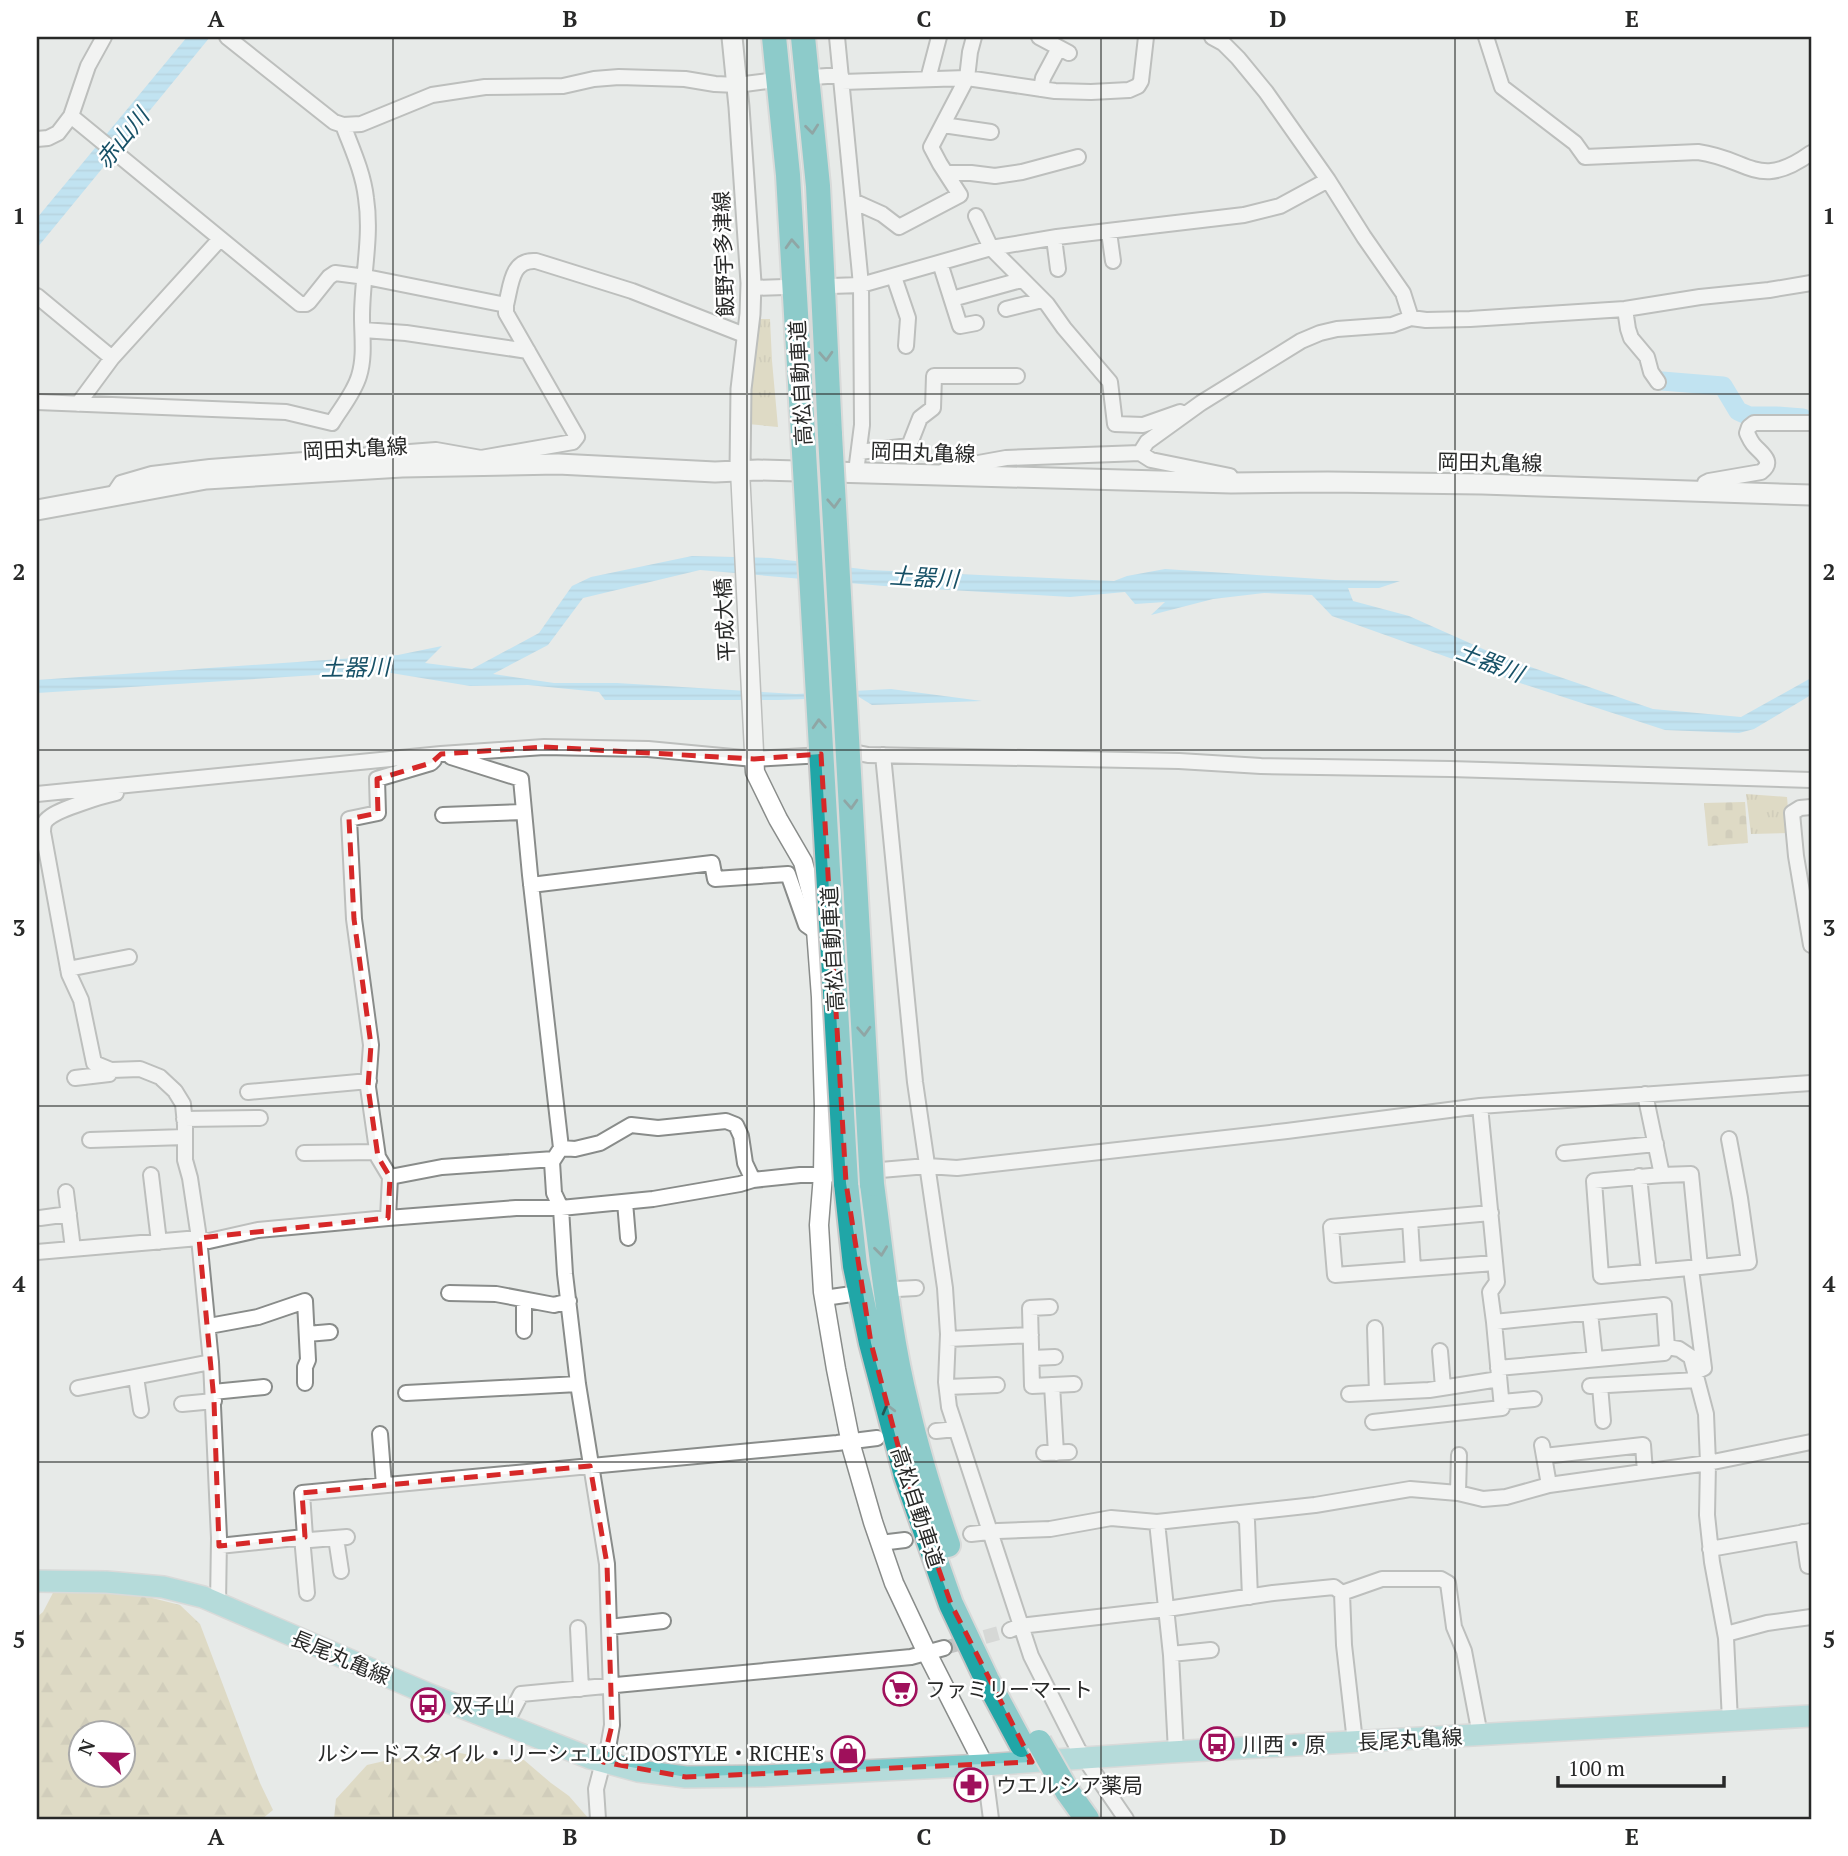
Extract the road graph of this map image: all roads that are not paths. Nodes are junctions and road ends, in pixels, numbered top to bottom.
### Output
1 (104, 37) edge
2 (227, 37) edge
3 (732, 37) edge
4 (774, 37) edge
5 (803, 37) edge
6 (837, 37) edge
7 (939, 37) edge
8 (974, 37) edge
9 (1040, 37) edge
10 (1146, 37) edge
11 (1212, 37) edge
12 (1486, 37) edge
13 (813, 77) dead end
14 (841, 78) junction
15 (967, 78) junction
16 (928, 79) junction
17 (768, 81) dead end
18 (737, 85) junction
19 (1041, 89) junction
20 (71, 116) junction
21 (343, 125) junction
22 (943, 125) junction
23 (991, 132) dead end
24 (37, 139) edge
25 (1811, 153) edge
26 (1078, 156) dead end
27 (946, 173) junction
28 (1328, 180) junction
29 (853, 201) junction
30 (976, 216) dead end
31 (1109, 232) junction
32 (1054, 238) junction
33 (220, 239) junction
34 (992, 248) junction
35 (1113, 261) dead end
36 (940, 263) junction
37 (1058, 270) dead end
38 (894, 276) junction
39 (366, 277) junction
40 (1021, 279) junction
41 (1811, 283) edge
42 (860, 285) junction
43 (831, 286) dead end
44 (785, 287) dead end
45 (751, 288) junction
46 (37, 296) edge
47 (951, 299) junction
48 (1042, 300) junction
49 (506, 305) junction
50 (1006, 309) dead end
51 (1625, 309) junction
52 (1411, 317) junction
53 (975, 323) dead end
54 (363, 330) junction
55 (747, 336) junction
56 (906, 346) dead end
57 (528, 351) junction
58 (113, 358) junction
59 (1017, 376) dead end
60 (1658, 382) dead end
61 (37, 402) edge
62 (78, 404) junction
63 (1201, 404) junction
64 (1811, 423) edge
65 (859, 452) junction
66 (1140, 453) junction
67 (480, 462) junction
68 (740, 470) junction
69 (856, 472) junction
70 (936, 475) junction
71 (1261, 482) junction
72 (1704, 491) junction
73 (1811, 495) edge
74 (37, 510) edge
75 (441, 754) junction
76 (753, 754) junction
77 (883, 755) junction
78 (1811, 780) edge
79 (120, 786) junction
80 (37, 794) edge
81 (1811, 807) edge
82 (524, 812) junction
83 (443, 815) dead end
84 (42, 855) edge
85 (531, 885) junction
86 (816, 932) junction
87 (1811, 945) edge
88 (129, 957) dead end
89 (68, 969) junction
90 (111, 1070) junction
91 (75, 1079) dead end
92 (369, 1080) junction
93 (1811, 1083) edge
94 (248, 1093) dead end
95 (1645, 1094) junction
96 (1480, 1106) junction
97 (260, 1118) dead end
98 (184, 1119) junction
99 (185, 1137) junction
100 (1729, 1139) dead end
101 (90, 1140) dead end
102 (1656, 1144) junction
103 (377, 1152) junction
104 (304, 1153) dead end
105 (1564, 1153) dead end
106 (557, 1154) junction
107 (927, 1166) junction
108 (151, 1175) dead end
109 (1662, 1175) junction
110 (1639, 1176) junction
111 (390, 1177) junction
112 (834, 1179) junction
113 (753, 1180) junction
114 (66, 1192) dead end
115 (625, 1202) junction
116 (561, 1208) junction
117 (1491, 1213) junction
118 (69, 1214) junction
119 (40, 1218) dead end
120 (388, 1218) junction
121 (1410, 1220) junction
122 (199, 1238) junction
123 (628, 1238) dead end
124 (159, 1242) junction
125 (73, 1249) junction
126 (37, 1252) edge
127 (1496, 1263) junction
128 (1695, 1268) junction
129 (1413, 1269) junction
130 (1649, 1272) junction
131 (916, 1287) dead end
132 (897, 1289) dead end
133 (449, 1293) dead end
134 (852, 1294) dead end
135 (824, 1298) junction
136 (524, 1300) junction
137 (569, 1301) junction
138 (1050, 1307) dead end
139 (1590, 1313) junction
140 (1494, 1322) junction
141 (209, 1326) junction
142 (1374, 1328) dead end
143 (524, 1331) dead end
144 (330, 1332) dead end
145 (307, 1334) junction
146 (1031, 1335) junction
147 (948, 1339) junction
148 (1667, 1347) junction
149 (1440, 1351) dead end
150 (1055, 1357) dead end
151 (1032, 1358) junction
152 (1595, 1359) junction
153 (211, 1362) junction
154 (1499, 1373) junction
155 (1696, 1376) junction
156 (136, 1377) junction
157 (305, 1383) dead end
158 (578, 1384) junction
159 (1074, 1384) dead end
160 (997, 1385) dead end
161 (1052, 1385) junction
162 (264, 1387) dead end
163 (947, 1387) junction
164 (1443, 1387) junction
165 (78, 1388) dead end
166 (406, 1393) dead end
167 (1377, 1393) junction
168 (1349, 1394) dead end
169 (214, 1397) junction
170 (1534, 1399) dead end
171 (1502, 1402) junction
172 (182, 1404) dead end
173 (141, 1410) dead end
174 (1603, 1421) dead end
175 (1373, 1422) dead end
176 (956, 1429) junction
177 (936, 1432) dead end
178 (380, 1434) dead end
179 (877, 1438) dead end
180 (851, 1441) junction
181 (1811, 1442) edge
182 (1056, 1453) dead end
183 (1459, 1455) dead end
184 (1708, 1463) junction
185 (590, 1466) junction
186 (1645, 1472) junction
187 (384, 1485) junction
188 (1549, 1485) junction
189 (1458, 1493) junction
190 (1240, 1513) junction
191 (1157, 1522) junction
192 (1807, 1531) edge
193 (990, 1532) junction
194 (971, 1534) dead end
195 (304, 1537) junction
196 (905, 1540) dead end
197 (880, 1543) junction
198 (219, 1546) junction
199 (1710, 1549) junction
200 (1808, 1566) dead end
201 (341, 1571) dead end
202 (37, 1581) edge
203 (307, 1593) dead end
204 (1342, 1593) junction
205 (1251, 1597) junction
206 (218, 1604) junction
207 (1167, 1609) junction
208 (1811, 1617) edge
209 (663, 1621) dead end
210 (578, 1628) dead end
211 (609, 1628) junction
212 (1015, 1628) junction
213 (1726, 1634) junction
214 (1211, 1650) dead end
215 (935, 1651) junction
216 (1171, 1654) junction
217 (611, 1686) junction
218 (581, 1689) junction
219 (1811, 1716) edge
220 (1730, 1721) junction
221 (505, 1725) junction
222 (1480, 1735) junction
223 (1355, 1742) junction
224 (1030, 1743) junction
225 (1175, 1752) junction
226 (1085, 1758) junction
227 (603, 1762) junction
228 (984, 1765) junction
229 (1059, 1792) junction
230 (598, 1819) edge
231 (991, 1819) edge
232 (1067, 1819) edge
233 (1087, 1819) edge
234 (1126, 1819) edge

1 - 20 street
2 - 21 street
3 - 18 main road, 飯野宇多津線
112 -> 4 highway, 高松自動車道, bridge
5 -> 224 highway, 高松自動車道, bridge
6 - 14 street
7 - 16 street
8 - 15 street
9 - 19 street
10 - 19 street
11 - 28 street
12 - 25 street
13 - 14 street
14 - 16 street
14 - 29 street
15 - 16 street
15 - 19 street
15 - 22 street
17 - 18 street
18 - 21 street
18 - 45 main road, 飯野宇多津線
20 - 24 street
20 - 33 street
21 - 39 street
22 - 23 street
22 - 27 street
26 - 27 street
27 - 29 street
28 - 31 street
28 - 52 street
29 - 42 street
30 - 34 street
31 - 32 street
31 - 35 street
32 - 34 street
32 - 37 street
33 - 39 street
33 - 58 street
34 - 36 street
34 - 40 street
36 - 38 street
36 - 47 street
38 - 42 street
38 - 56 street
39 - 49 street
39 - 54 street
40 - 47 street
40 - 48 street
41 - 51 street
42 - 43 street
42 - 65 street
44 - 45 street
45 - 55 main road, 飯野宇多津線
46 - 58 street
47 - 53 street
48 - 50 street
48 - 63 street
49 - 55 street
49 - 57 street
51 - 52 street
51 - 60 street
52 - 63 street
54 - 57 street
54 - 62 street
55 - 68 main road, 飯野宇多津線
57 - 67 street
58 - 62 street
59 - 65 street
61 - 62 street
63 - 66 street
64 - 72 street
65 - 69 street
66 - 70 street
66 - 71 street
67 - 68 main road, 岡田丸亀線
67 - 74 main road, 岡田丸亀線
68 - 69 main road, 岡田丸亀線
68 - 76 street, 平成大橋
69 - 70 main road, 岡田丸亀線
70 - 71 main road, 岡田丸亀線
71 - 72 main road, 岡田丸亀線
72 - 73 main road, 岡田丸亀線
75 - 76 street
75 - 79 street
75 - 82 street
75 - 92 street
76 - 77 street
76 - 86 street, 平成大橋
77 - 78 street
77 - 107 street
79 - 80 street
79 - 84 street
81 - 87 street
82 - 83 street
82 - 85 street
84 - 89 street
85 - 86 street
85 - 106 street
86 - 112 street, 平成大橋
88 - 89 street
89 - 90 street
90 - 91 street
90 - 98 street
92 - 94 street
92 - 103 street
93 - 95 street
95 - 96 street
95 - 102 street
96 - 107 street
96 - 117 street
97 - 98 street
98 - 99 street
99 - 101 street
99 - 122 street
100 - 128 street
102 - 105 street
102 - 109 street
103 - 104 street
103 - 111 street
106 - 111 street
106 - 113 street
106 - 116 street
107 - 112 street
107 - 147 street
108 - 124 street
109 - 110 street
109 - 128 street
110 - 130 street
110 - 130 street
111 - 120 street
112 - 113 street
112 - 135 street, 平成大橋
224 -> 112 highway, 高松自動車道
113 - 115 street
114 - 118 street
115 - 116 street
115 - 123 street
116 - 120 street
116 - 137 street
117 - 121 street
117 - 127 street
118 - 119 street
118 - 125 street
120 - 122 street
121 - 129 street
121 - 129 street
122 - 124 street
122 - 141 street
124 - 125 street
125 - 126 street
127 - 129 street
127 - 140 street
128 - 130 street
128 - 155 street
131 - 132 street
133 - 136 street
134 - 135 street
135 - 180 street, 平成大橋
136 - 137 street
136 - 143 street
137 - 158 street
138 - 146 street
139 - 140 street
139 - 148 street
139 - 152 street
140 - 154 street
141 - 145 street
141 - 153 street
142 - 167 street
144 - 145 street
145 - 157 street
146 - 147 street
146 - 151 street
147 - 163 street
148 - 152 street
148 - 155 street
149 - 164 street
150 - 151 street
151 - 161 street
152 - 154 street
153 - 156 street
153 - 169 street
154 - 164 street
154 - 171 street
155 - 174 street
155 - 184 street
156 - 165 street
156 - 173 street
158 - 166 street
158 - 185 street
159 - 161 street
160 - 163 street
161 - 182 street
162 - 169 street
163 - 176 street
164 - 167 street
167 - 168 street
169 - 172 street
169 - 198 street
170 - 171 street
171 - 175 street
176 - 177 street
176 - 193 street
178 - 187 street
179 - 180 street
180 - 185 street
180 - 197 street, 平成大橋
181 - 184 street
183 - 189 street
184 - 186 street
184 - 199 street
185 - 187 street
185 - 211 street
186 - 188 street
186 - 188 street
187 - 195 street
188 - 189 street
189 - 190 street
190 - 191 street
190 - 205 street
191 - 193 street
191 - 207 street
192 - 199 street
192 - 200 street
193 - 194 street
193 - 212 street
195 - 198 street
195 - 201 street
195 - 203 street
196 - 197 street
197 - 215 street, 平成大橋
198 - 206 street
199 - 213 street
202 - 206 main road, 長尾丸亀線
204 - 205 street
204 - 222 street
204 - 223 street
205 - 207 street
206 - 221 main road, 長尾丸亀線
207 - 212 street
207 - 216 street
208 - 213 street
209 - 211 street
210 - 218 street
211 - 217 street
212 - 226 street
213 - 220 street
214 - 216 street
215 - 217 street
215 - 228 street, 平成大橋
216 - 225 street
217 - 218 street
217 - 227 street
218 - 221 street
219 - 220 main road, 長尾丸亀線
220 - 222 main road, 長尾丸亀線
221 - 227 main road, 長尾丸亀線
222 - 223 main road, 長尾丸亀線
223 - 225 main road, 長尾丸亀線
224 - 229 highway, 高松自動車道
225 - 226 main road, 長尾丸亀線
226 - 228 main road, 長尾丸亀線
226 - 234 street
227 - 228 main road, 長尾丸亀線
227 - 230 street
228 - 231 street
229 - 232 highway, 高松自動車道
229 - 233 highway, 高松自動車道

